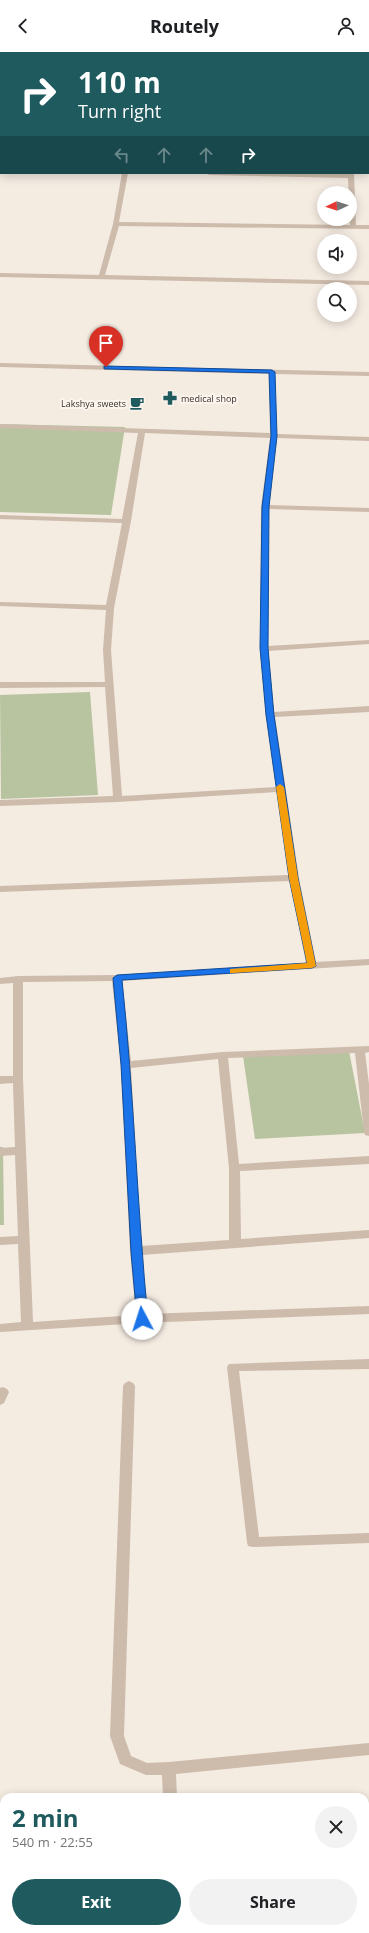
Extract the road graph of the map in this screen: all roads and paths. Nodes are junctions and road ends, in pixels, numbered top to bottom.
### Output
1 (125, 174) edge
2 (280, 174) edge
3 (351, 175) edge
4 (116, 224) junction
5 (352, 227) junction
6 (369, 227) edge
7 (0, 275) edge
8 (101, 278) junction
9 (369, 283) edge
10 (0, 365) edge
11 (272, 372) junction
12 (369, 374) edge
13 (0, 426) edge
14 (142, 431) junction
15 (274, 436) junction
16 (369, 439) edge
17 (265, 507) junction
18 (369, 510) edge
19 (0, 517) edge
20 (126, 521) junction
21 (0, 604) edge
22 (110, 608) junction
23 (369, 642) edge
24 (264, 648) junction
25 (109, 684) junction
26 (0, 685) edge
27 (369, 709) edge
28 (270, 715) junction
29 (281, 789) junction
30 (118, 799) junction
31 (0, 803) edge
32 (294, 878) junction
33 (0, 889) edge
34 (369, 962) edge
35 (312, 966) junction
36 (117, 978) junction
37 (18, 979) junction
38 (0, 981) edge
39 (365, 1050) edge
40 (223, 1055) junction
41 (126, 1065) junction
42 (18, 1079) junction
43 (0, 1080) edge
44 (369, 1132) edge
45 (20, 1151) junction
46 (0, 1152) edge
47 (369, 1160) edge
48 (234, 1168) junction
49 (369, 1234) edge
50 (24, 1240) junction
51 (0, 1242) edge
52 (235, 1244) junction
53 (136, 1252) junction
54 (369, 1310) edge
55 (142, 1319) junction
56 (27, 1326) junction
57 (0, 1328) edge
58 (369, 1364) edge
59 (129, 1386) dead end
60 (369, 1538) edge
61 (369, 1749) edge
62 (169, 1768) junction
63 (170, 1793) edge

1 - 4 street
2 - 3 street
3 - 5 street
4 - 5 street
4 - 8 street
5 - 6 street
7 - 8 street
8 - 9 street
10 - 11 street
11 - 12 street
11 - 15 street
13 - 14 street
14 - 15 street
14 - 20 street
15 - 16 street
15 - 17 street
17 - 18 street
17 - 24 street
19 - 20 street
20 - 22 street
21 - 22 street
22 - 25 street
23 - 24 street
24 - 28 street
25 - 26 street
25 - 30 street
27 - 28 street
28 - 29 street
29 - 30 street
29 - 32 street
30 - 31 street
32 - 33 street
32 - 35 street
34 - 35 street
35 - 36 street
36 - 37 street
36 - 41 street
37 - 38 street
37 - 42 street
39 - 40 street
39 - 44 street
40 - 41 street
40 - 48 street
41 - 53 street
42 - 43 street
42 - 45 street
45 - 46 street
45 - 50 street
47 - 48 street
48 - 52 street
49 - 52 street
50 - 51 street
50 - 56 street
52 - 53 street
53 - 55 street
54 - 55 street
55 - 56 street
56 - 57 street
58 - 60 street
59 - 62 street
61 - 62 street
62 - 63 street

